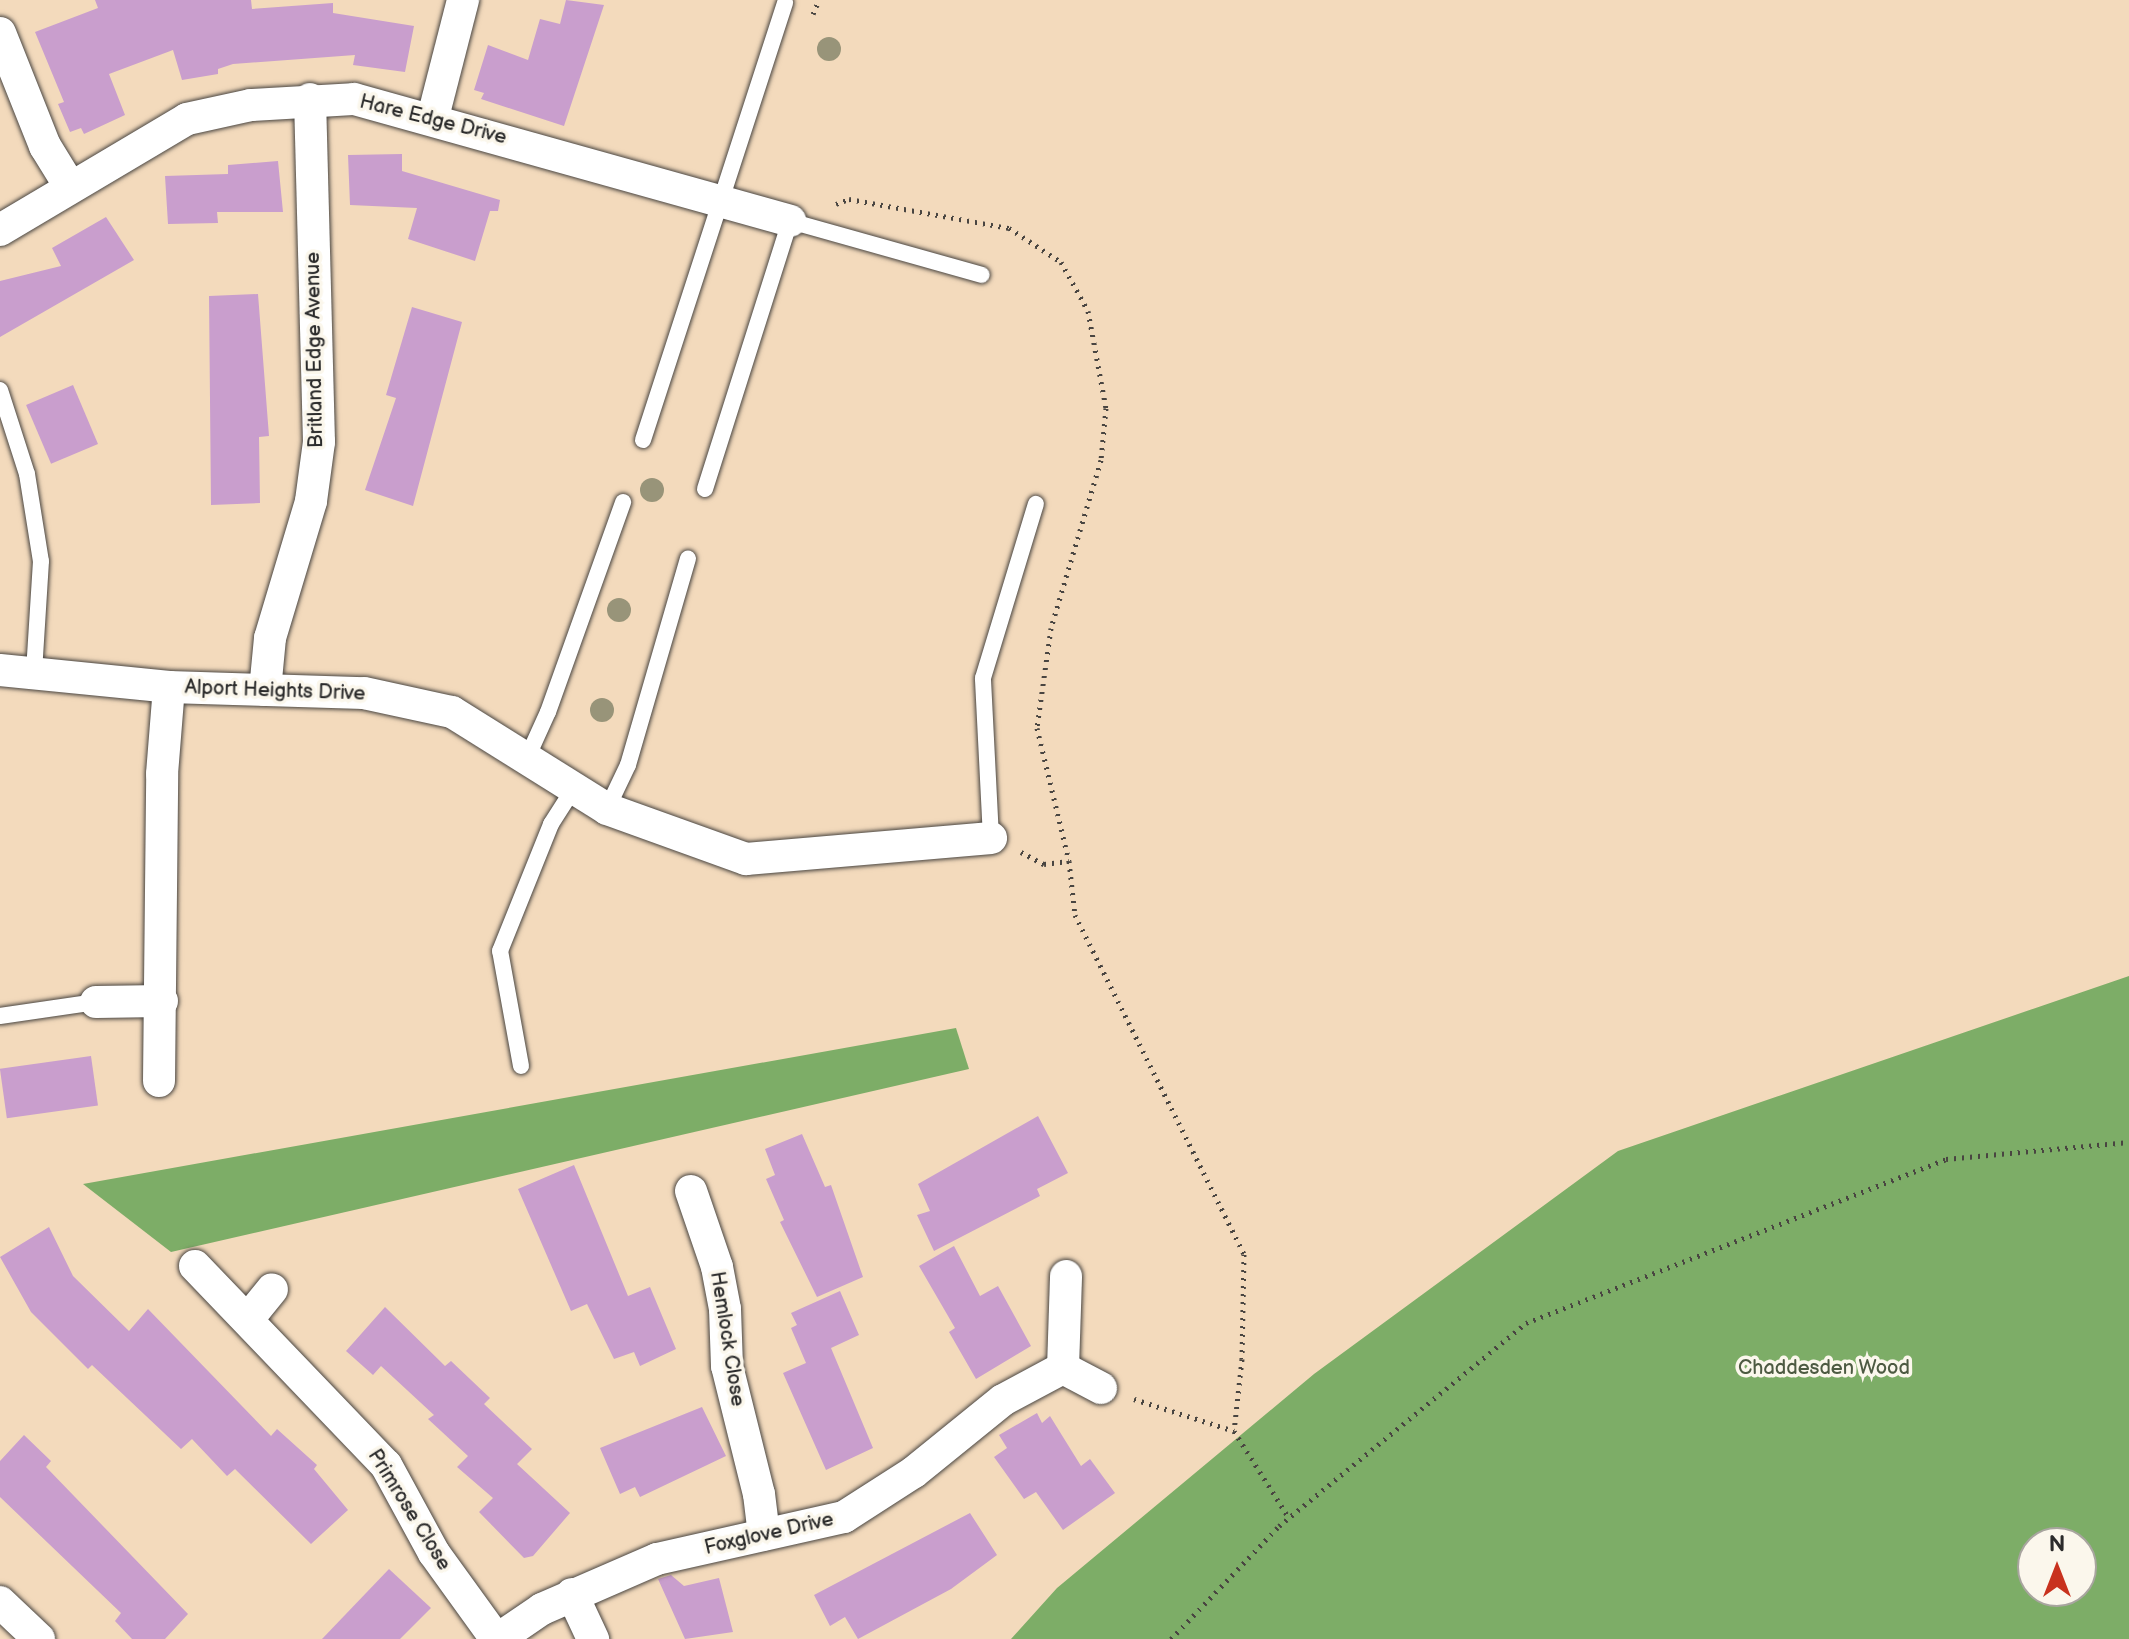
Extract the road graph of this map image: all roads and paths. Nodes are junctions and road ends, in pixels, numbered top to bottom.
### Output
1 (463, 0) edge
2 (785, 2) edge
3 (0, 33) edge
4 (310, 99) junction
5 (433, 117) junction
6 (69, 185) junction
7 (719, 200) junction
8 (790, 221) junction
9 (0, 230) edge
10 (982, 275) dead end
11 (0, 390) edge
12 (643, 440) dead end
13 (705, 489) dead end
14 (623, 502) dead end
15 (1036, 504) dead end
16 (688, 559) dead end
17 (0, 670) edge
18 (34, 671) junction
19 (169, 687) junction
20 (265, 690) junction
21 (528, 756) junction
22 (574, 788) junction
23 (607, 809) junction
24 (991, 838) joint
25 (1069, 861) junction
26 (1044, 864) dead end
27 (162, 1001) junction
28 (96, 1002) joint
29 (0, 1016) edge
30 (521, 1066) dead end
31 (159, 1081) dead end
32 (2129, 1142) edge
33 (691, 1191) dead end
34 (195, 1266) dead end
35 (1066, 1276) dead end
36 (272, 1289) dead end
37 (248, 1319) junction
38 (1063, 1368) junction
39 (1101, 1388) joint
40 (1234, 1431) junction
41 (1289, 1518) junction
42 (764, 1535) junction
43 (572, 1594) junction
44 (0, 1602) edge
45 (39, 1639) edge
46 (497, 1639) edge
47 (593, 1639) edge
48 (1171, 1639) edge

1 - 5 street
2 - 7 lane
3 - 6 street
4 - 5 street, Hare Edge Drive
4 - 6 street, Hare Edge Drive
4 - 20 street, Britland Edge Avenue
5 - 7 street, Hare Edge Drive
6 - 9 street, Hare Edge Drive
7 - 8 street, Hare Edge Drive
7 - 12 lane
8 - 10 lane
8 - 13 lane
8 - 25 path
11 - 18 lane
14 - 21 lane
15 - 24 lane
16 - 23 lane
17 - 18 street, Alport Heights Drive
18 - 19 street, Alport Heights Drive
19 - 20 street, Alport Heights Drive
19 - 27 street
20 - 21 street, Alport Heights Drive
21 - 22 street, Alport Heights Drive
22 - 23 street, Alport Heights Drive
22 - 30 lane
23 - 24 street, Alport Heights Drive
25 - 26 path
25 - 40 path
27 - 28 street
27 - 31 street
28 - 29 lane
32 - 41 path
33 - 42 street, Hemlock Close
34 - 37 street, Primrose Close
35 - 38 street
36 - 37 street
37 - 46 street, Primrose Close
38 - 39 street
38 - 42 street, Foxglove Drive
39 - 40 path
40 - 41 path
41 - 48 path
42 - 43 street, Foxglove Drive
43 - 46 street, Foxglove Drive
43 - 47 street
44 - 45 street

